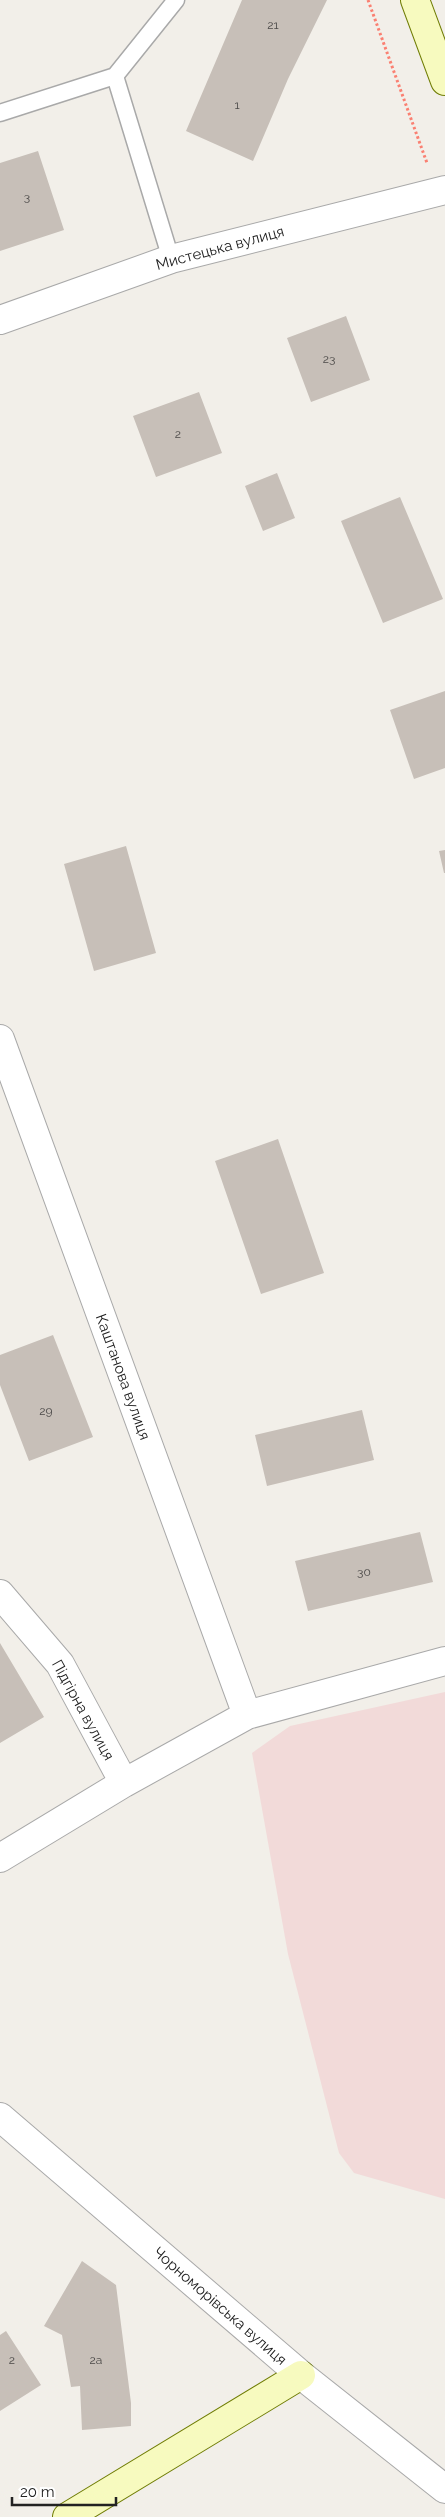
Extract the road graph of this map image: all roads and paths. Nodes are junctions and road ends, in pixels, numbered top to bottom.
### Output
1 (176, 0) edge
2 (368, 0) edge
3 (415, 0) edge
4 (115, 76) junction
5 (445, 82) edge
6 (0, 113) edge
7 (441, 191) edge
8 (171, 260) junction
9 (0, 320) edge
10 (0, 1039) edge
11 (0, 1594) edge
12 (445, 1661) edge
13 (247, 1715) junction
14 (124, 1783) junction
15 (0, 1858) edge
16 (0, 2117) edge
17 (301, 2376) junction
18 (445, 2489) edge
19 (67, 2517) edge

1 - 4 lane
2 - 7 path
3 - 5 main road
4 - 6 lane
4 - 8 lane
7 - 8 street, Мистецька вулиця
8 - 9 street, Мистецька вулиця
10 - 13 street, Каштанова вулиця
11 - 14 street, Підгірна вулиця
12 - 13 street
13 - 14 street
14 - 15 street
16 - 17 street, Чорноморівська вулиця
17 - 18 street, Чорноморівська вулиця
17 - 19 main road

